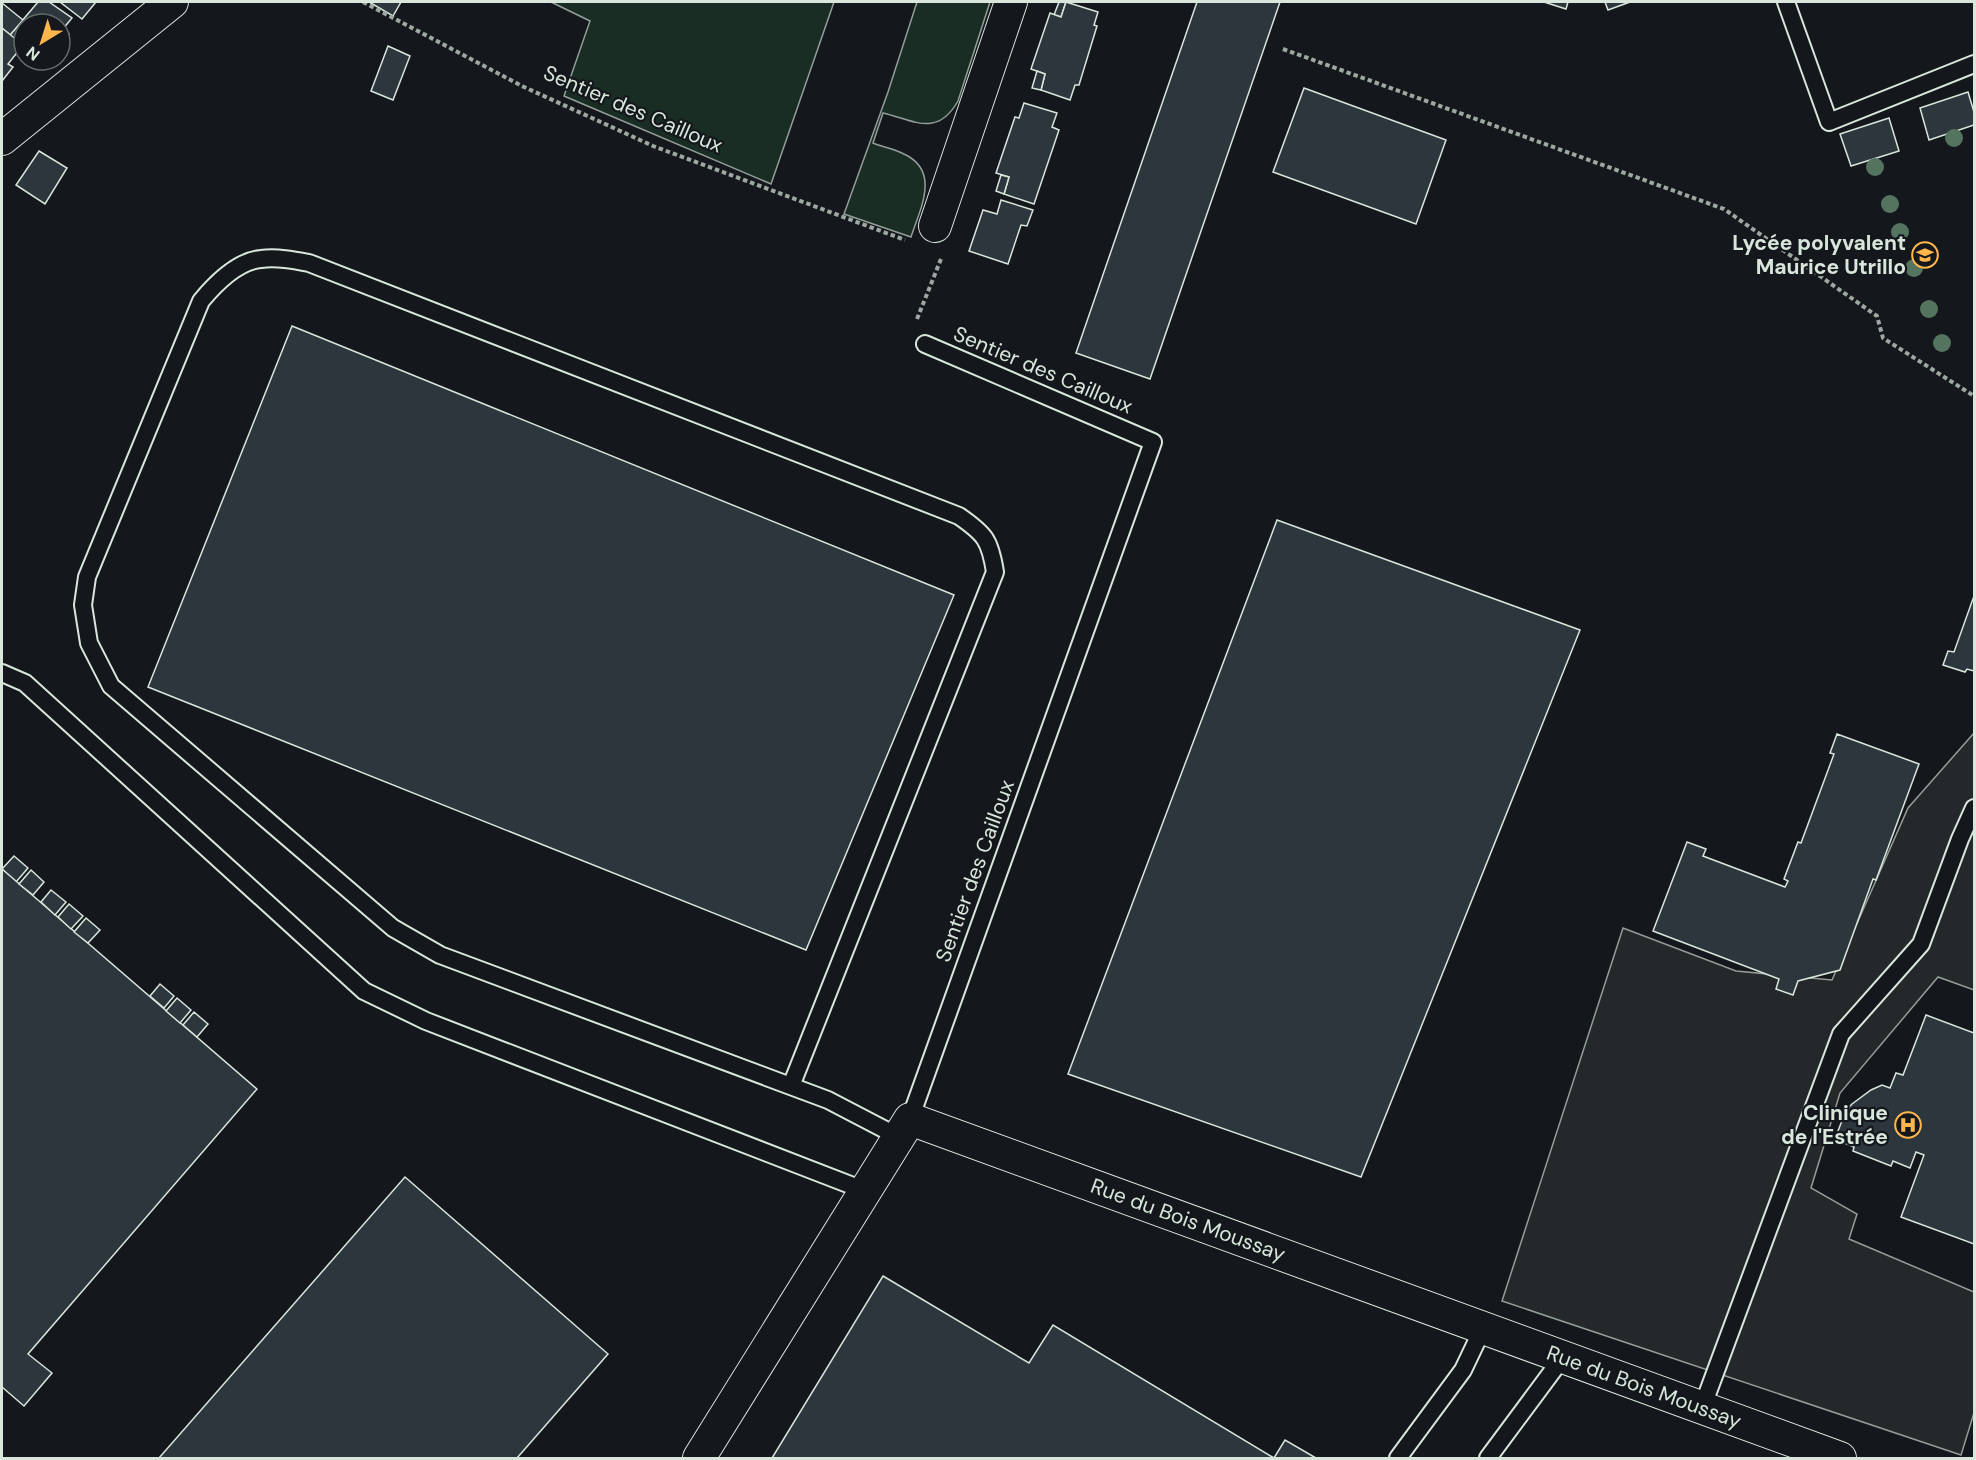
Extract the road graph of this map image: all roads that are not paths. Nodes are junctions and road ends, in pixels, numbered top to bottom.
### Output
1 (172, 2) edge
2 (1011, 2) edge
3 (1786, 2) edge
4 (1974, 64) edge
5 (2, 139) edge
6 (930, 241) road end
7 (925, 344) road end
8 (2, 672) edge
9 (1974, 808) edge
10 (791, 1086) junction
11 (904, 1128) junction
12 (866, 1191) junction
13 (1483, 1328) junction
14 (1563, 1357) junction
15 (1702, 1408) junction
16 (699, 1458) edge
17 (1398, 1458) edge
18 (1488, 1458) edge
19 (1840, 1458) edge

1 - 5 street
2 - 6 street
3 - 4 lane
7 - 11 lane, Sentier des Cailloux
8 - 12 lane
9 - 15 lane
10 - 10 lane
10 - 11 lane
11 - 12 street
11 - 13 street, Rue du Bois Moussay
12 - 16 street
13 - 14 street, Rue du Bois Moussay
13 - 17 lane
14 - 15 street, Rue du Bois Moussay
14 - 18 lane
15 - 19 street, Rue du Bois Moussay

